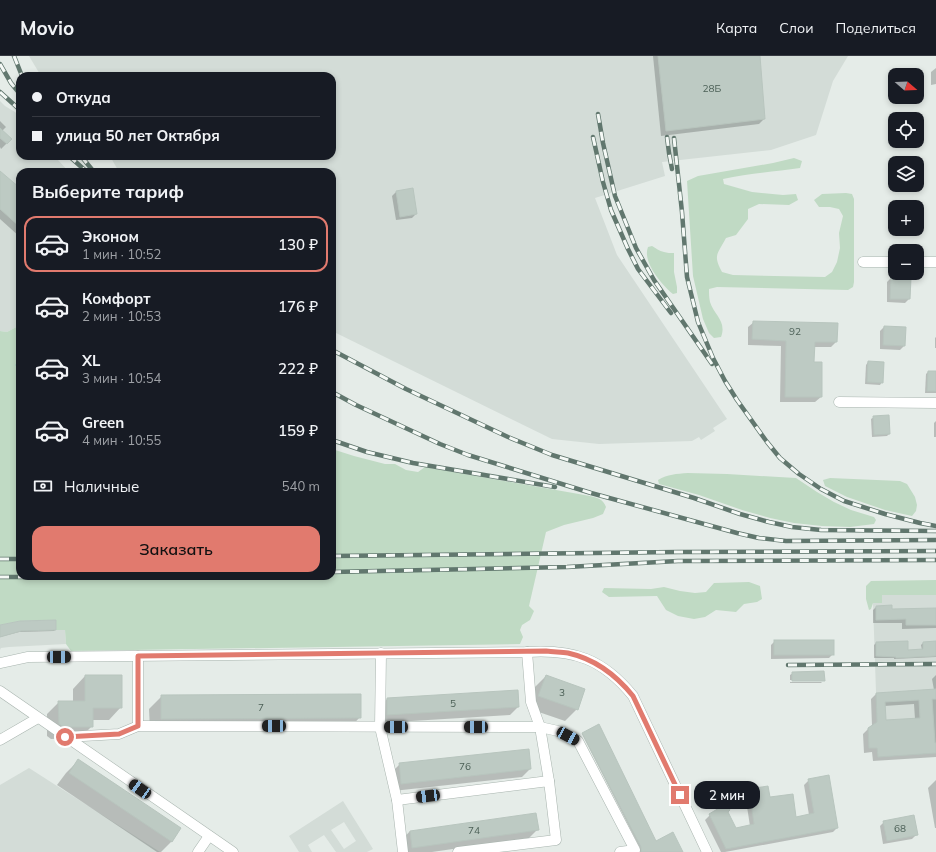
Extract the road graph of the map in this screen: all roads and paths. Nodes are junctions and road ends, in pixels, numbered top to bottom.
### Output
1 (863, 262) dead end
2 (888, 262) edge
3 (924, 262) edge
4 (936, 262) edge
5 (839, 402) dead end
6 (936, 403) edge
7 (527, 652) junction
8 (381, 653) junction
9 (138, 656) junction
10 (0, 663) edge
11 (0, 691) edge
12 (38, 718) junction
13 (138, 726) junction
14 (380, 727) junction
15 (540, 727) junction
16 (65, 737) junction
17 (0, 740) edge
18 (549, 781) junction
19 (397, 800) junction
20 (209, 836) junction
21 (198, 852) edge
22 (233, 852) edge
23 (404, 852) edge
24 (458, 852) edge
25 (620, 852) edge
26 (707, 852) edge

1 - 2 street
3 - 4 street
5 - 6 street
7 - 8 street
7 - 15 street
7 - 26 street
8 - 9 street
8 - 14 street
9 - 10 street
9 - 13 street
11 - 12 street
12 - 16 street
12 - 17 street
13 - 14 street
13 - 16 street
14 - 15 street
14 - 19 street
15 - 18 street
15 - 25 street
16 - 20 street
18 - 19 street
18 - 24 street
19 - 23 street
20 - 21 street
20 - 22 street

